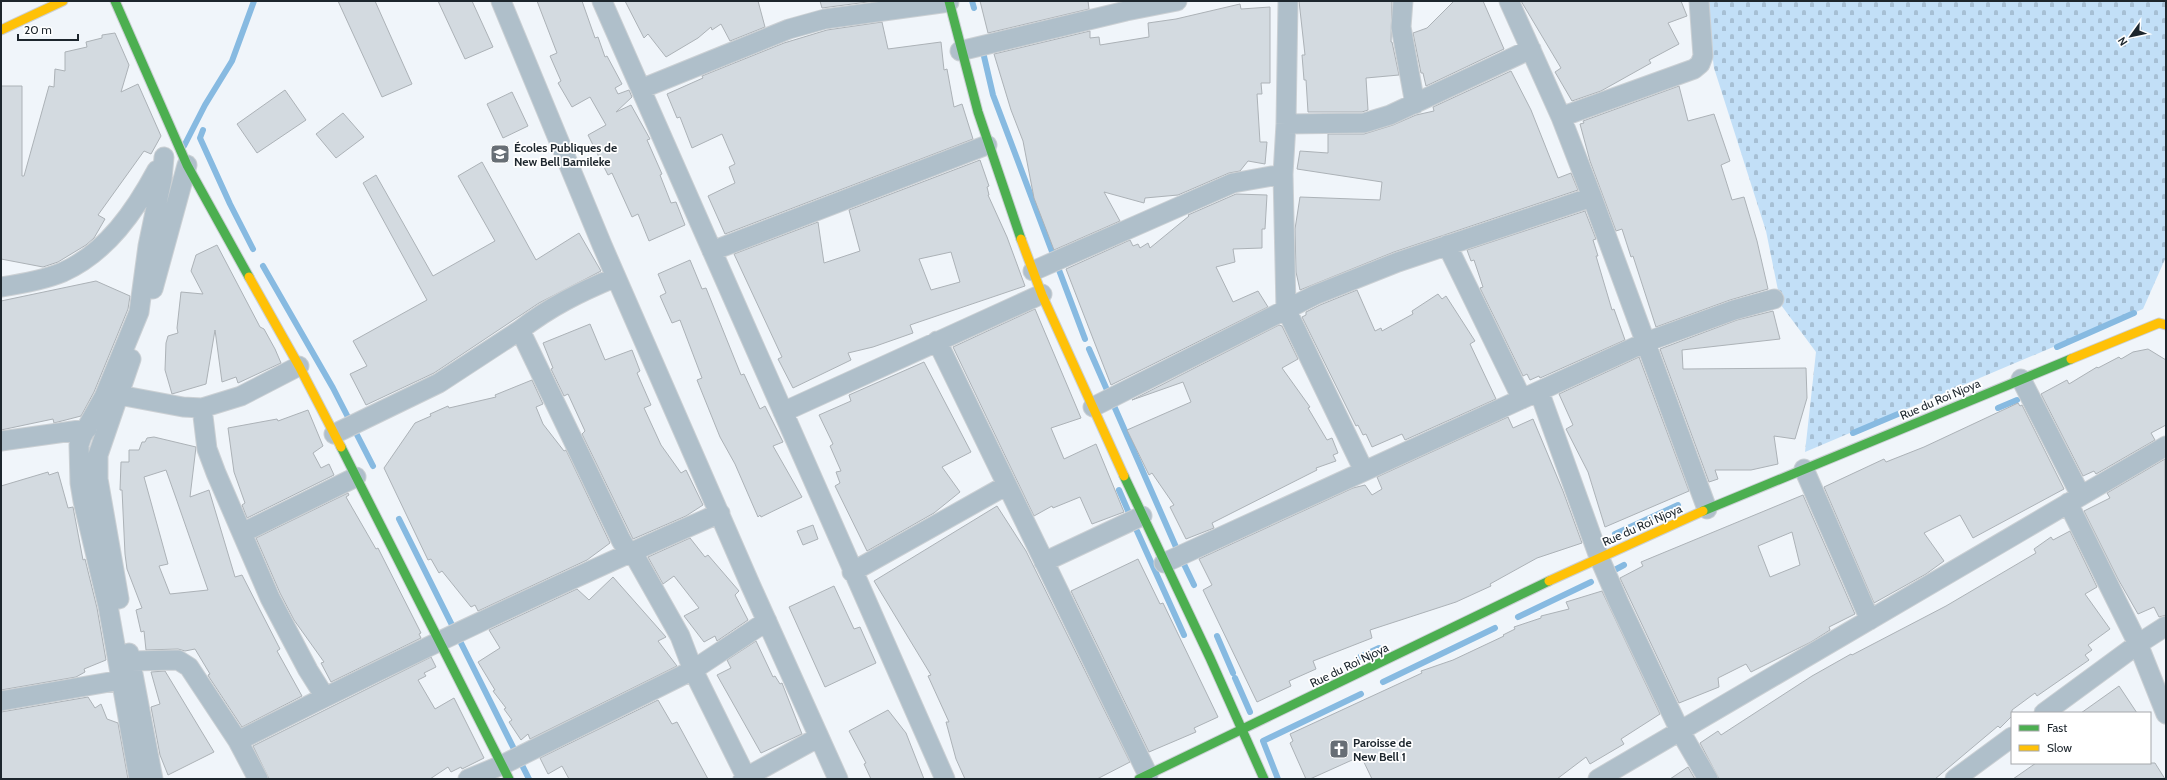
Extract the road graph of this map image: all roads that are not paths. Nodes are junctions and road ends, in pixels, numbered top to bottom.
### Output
1 (62, 1) edge
2 (115, 1) edge
3 (501, 1) edge
4 (602, 1) edge
5 (1178, 1) edge
6 (1288, 1) edge
7 (1403, 1) edge
8 (1509, 1) edge
9 (1699, 1) edge
10 (949, 2) edge
11 (1126, 6) edge
12 (1, 30) edge
13 (1531, 50) junction
14 (960, 51) junction
15 (641, 89) junction
16 (1415, 104) junction
17 (1561, 117) junction
18 (1286, 124) junction
19 (175, 137) junction
20 (987, 145) junction
21 (164, 157) junction
22 (187, 166) junction
23 (1283, 174) junction
24 (1592, 196) junction
25 (1447, 245) junction
26 (712, 251) junction
27 (1033, 272) junction
28 (616, 277) junction
29 (1, 287) edge
30 (1042, 294) junction
31 (1774, 299) dead end
32 (1286, 309) junction
33 (2166, 325) edge
34 (520, 330) junction
35 (937, 341) junction
36 (1646, 342) junction
37 (299, 366) junction
38 (2020, 379) junction
39 (1530, 395) junction
40 (119, 396) junction
41 (1093, 407) junction
42 (202, 408) junction
43 (783, 412) junction
44 (87, 429) junction
45 (334, 434) junction
46 (1, 441) edge
47 (2166, 446) edge
48 (1804, 469) junction
49 (1364, 471) junction
50 (356, 477) junction
51 (1007, 485) junction
52 (2074, 500) junction
53 (1707, 509) junction
54 (720, 513) junction
55 (1142, 516) junction
56 (242, 533) junction
57 (632, 551) junction
58 (1599, 557) junction
59 (1044, 562) junction
60 (1164, 563) junction
61 (852, 572) junction
62 (1870, 620) junction
63 (767, 621) junction
64 (2166, 626) edge
65 (440, 640) junction
66 (2138, 644) junction
67 (131, 661) junction
68 (694, 670) junction
69 (121, 680) junction
70 (325, 697) junction
71 (1, 702) edge
72 (2045, 712) edge
73 (2166, 714) edge
74 (1243, 729) junction
75 (1680, 731) junction
76 (819, 737) junction
77 (2011, 738) edge
78 (238, 741) junction
79 (505, 772) edge
80 (1144, 777) edge
81 (745, 778) edge
82 (139, 779) edge
83 (153, 779) edge
84 (258, 779) edge
85 (468, 779) edge
86 (838, 779) edge
87 (945, 779) edge
88 (1264, 779) edge
89 (1598, 779) edge
90 (1708, 779) edge
91 (1955, 779) edge

1 - 12 street
2 - 19 street
3 - 28 street
4 - 15 street
5 - 11 street
6 - 18 street
7 - 16 street
8 - 13 street
9 - 17 street
10 - 14 street
10 - 15 street
11 - 14 street
13 - 16 street
13 - 17 street
14 - 20 street
15 - 26 street
16 - 18 street
17 - 24 street
18 - 23 street
19 - 21 street
19 - 22 street
20 - 26 street
20 - 27 street
21 - 29 street
21 - 44 street
22 - 37 street
22 - 40 street
23 - 27 street
23 - 32 street
24 - 25 street
24 - 36 street
25 - 32 street
25 - 39 street
26 - 43 street
27 - 30 street
28 - 34 street
28 - 54 street
30 - 35 street
30 - 41 street
31 - 36 street
32 - 41 street
32 - 49 street
33 - 38 street, Rue du Roi Njoya
34 - 45 street
34 - 57 street
35 - 43 street
35 - 51 street
36 - 39 street
36 - 53 street
37 - 42 street
37 - 45 street
38 - 48 street, Rue du Roi Njoya
38 - 52 street
39 - 49 street
39 - 58 street
40 - 42 street
40 - 67 street
41 - 55 street
42 - 56 street
43 - 61 street
44 - 46 street
44 - 69 street
45 - 50 street
47 - 52 street
48 - 53 street, Rue du Roi Njoya
48 - 62 street
49 - 60 street
50 - 56 street
50 - 65 street
51 - 59 street
51 - 61 street
52 - 62 street
52 - 66 street
53 - 58 street, Rue du Roi Njoya
54 - 57 street
54 - 63 street
55 - 59 street
55 - 60 street
56 - 70 street
57 - 65 street
57 - 68 street
58 - 74 street, Rue du Roi Njoya
58 - 75 street
59 - 80 street
60 - 74 street
61 - 87 street
62 - 75 street
63 - 68 street
63 - 76 street
64 - 66 street
65 - 70 street
65 - 79 street
66 - 72 street
66 - 73 street
67 - 78 street
67 - 83 street
68 - 79 street
68 - 81 street
69 - 71 street
69 - 82 street
70 - 78 street
74 - 80 street, Rue du Roi Njoya
74 - 88 street
75 - 89 street
75 - 90 street
76 - 81 street
76 - 86 street
77 - 91 street
78 - 84 street
79 - 85 street

